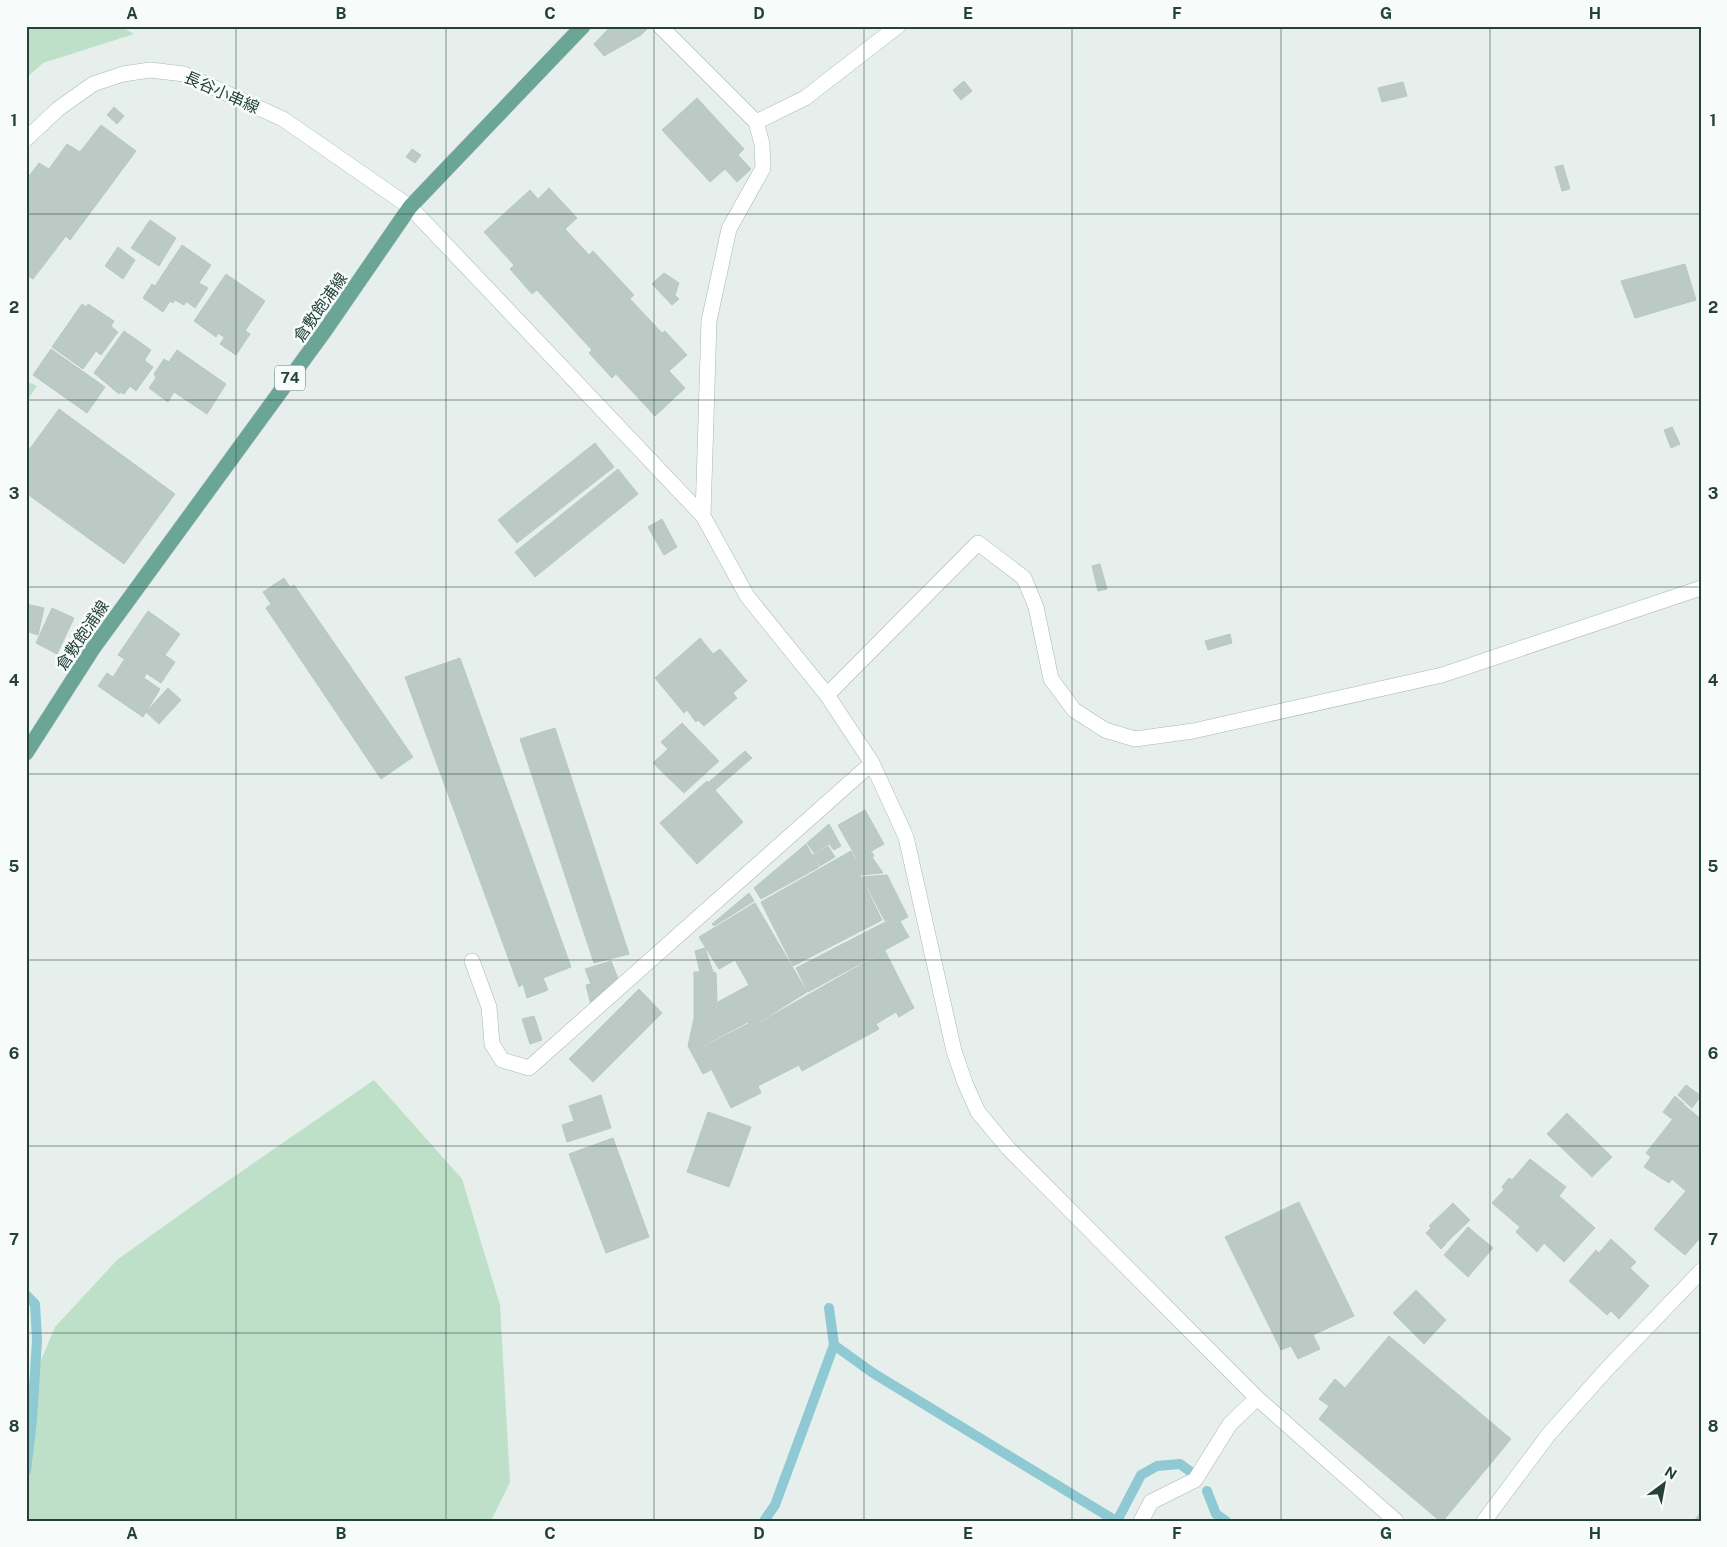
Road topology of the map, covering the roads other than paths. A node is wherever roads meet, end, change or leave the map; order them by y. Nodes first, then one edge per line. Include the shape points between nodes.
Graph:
1 (583, 26) edge
2 (660, 26) edge
3 (898, 26) edge
4 (756, 122) junction
5 (26, 138) edge
6 (410, 207) junction
7 (703, 516) junction
8 (1701, 588) edge
9 (826, 696) junction
10 (26, 753) edge
11 (872, 763) junction
12 (472, 961) dead end
13 (1701, 1271) edge
14 (1257, 1398) junction
15 (1141, 1521) edge
16 (1396, 1521) edge
17 (1484, 1521) edge

1 - 6 main road, 倉敷飽浦線 / 74
2 - 4 street
3 - 4 street via 805,98
4 - 7 street via 762,144 762,168 729,229 709,321
5 - 6 street, 長谷小串線 via 93,84 123,74 150,70 184,74 283,119
6 - 7 street, 長谷小串線
6 - 10 main road, 倉敷飽浦線 / 74 via 326,329 94,646
7 - 9 street, 長谷小串線 via 747,596
8 - 9 street via 1442,675 1193,730 1135,739 1105,730 1074,710 1052,679 1036,607 1024,578 978,543
9 - 11 street, 長谷小串線
11 - 12 street via 529,1068 502,1060 492,1044 489,1007
11 - 14 street, 長谷小串線 via 906,837 954,1051 978,1112 1008,1148
13 - 17 street via 1549,1434
14 - 15 street via 1230,1424 1195,1480 1151,1502
14 - 16 street, 長谷小串線

